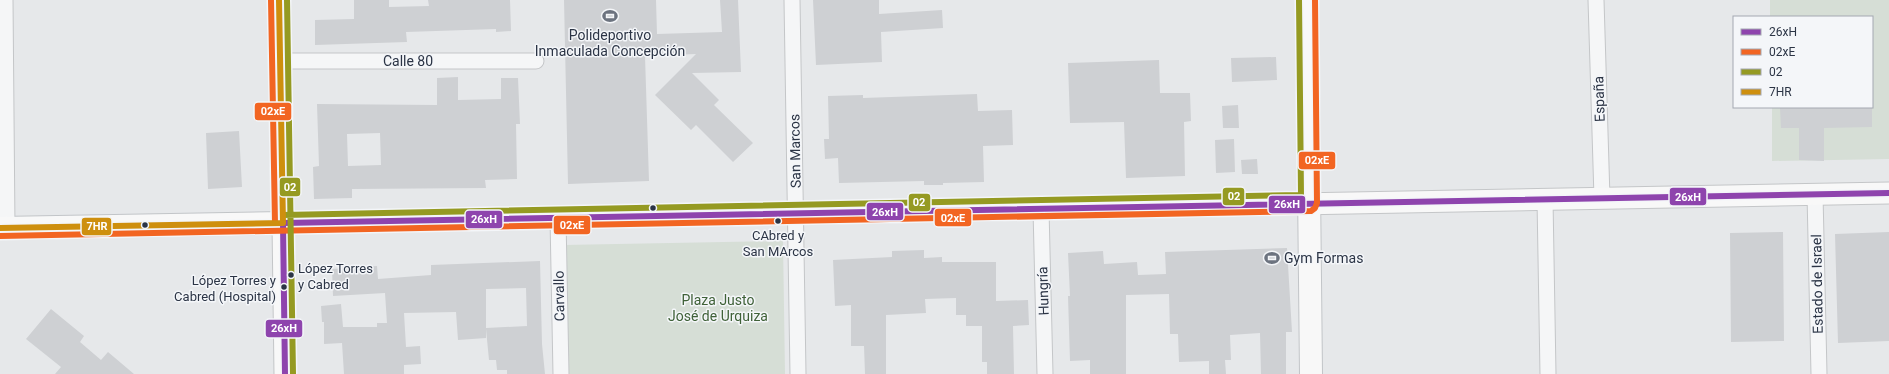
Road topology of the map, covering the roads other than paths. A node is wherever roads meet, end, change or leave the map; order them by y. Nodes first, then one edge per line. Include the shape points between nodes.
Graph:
1 (5, 0) edge
2 (279, 0) edge
3 (792, 0) edge
4 (1307, 0) edge
5 (1596, 0) edge
6 (280, 61) junction
7 (536, 61) dead end
8 (1889, 193) edge
9 (1816, 194) junction
10 (1602, 198) junction
11 (1545, 199) junction
12 (1309, 203) junction
13 (1041, 209) junction
14 (796, 213) junction
15 (558, 218) junction
16 (283, 223) junction
17 (4, 227) edge
18 (285, 374) edge
19 (561, 374) edge
20 (798, 374) edge
21 (1045, 374) edge
22 (1311, 374) edge
23 (1548, 374) edge
24 (1819, 374) edge

1 - 17 street
2 - 6 main road
3 - 14 street, San Marcos
4 - 12 main road
5 - 10 street, España
6 - 7 street, Calle 80
6 - 16 main road
8 - 9 main road
9 - 10 main road
9 - 24 street, Estado de Israel
10 - 11 main road
11 - 12 main road
11 - 23 street
12 - 13 main road
12 - 22 main road
13 - 14 main road
13 - 21 street, Hungría
14 - 15 main road
14 - 20 street, San Marcos
15 - 16 main road
15 - 19 street, Carvallo
16 - 17 main road
16 - 18 main road

